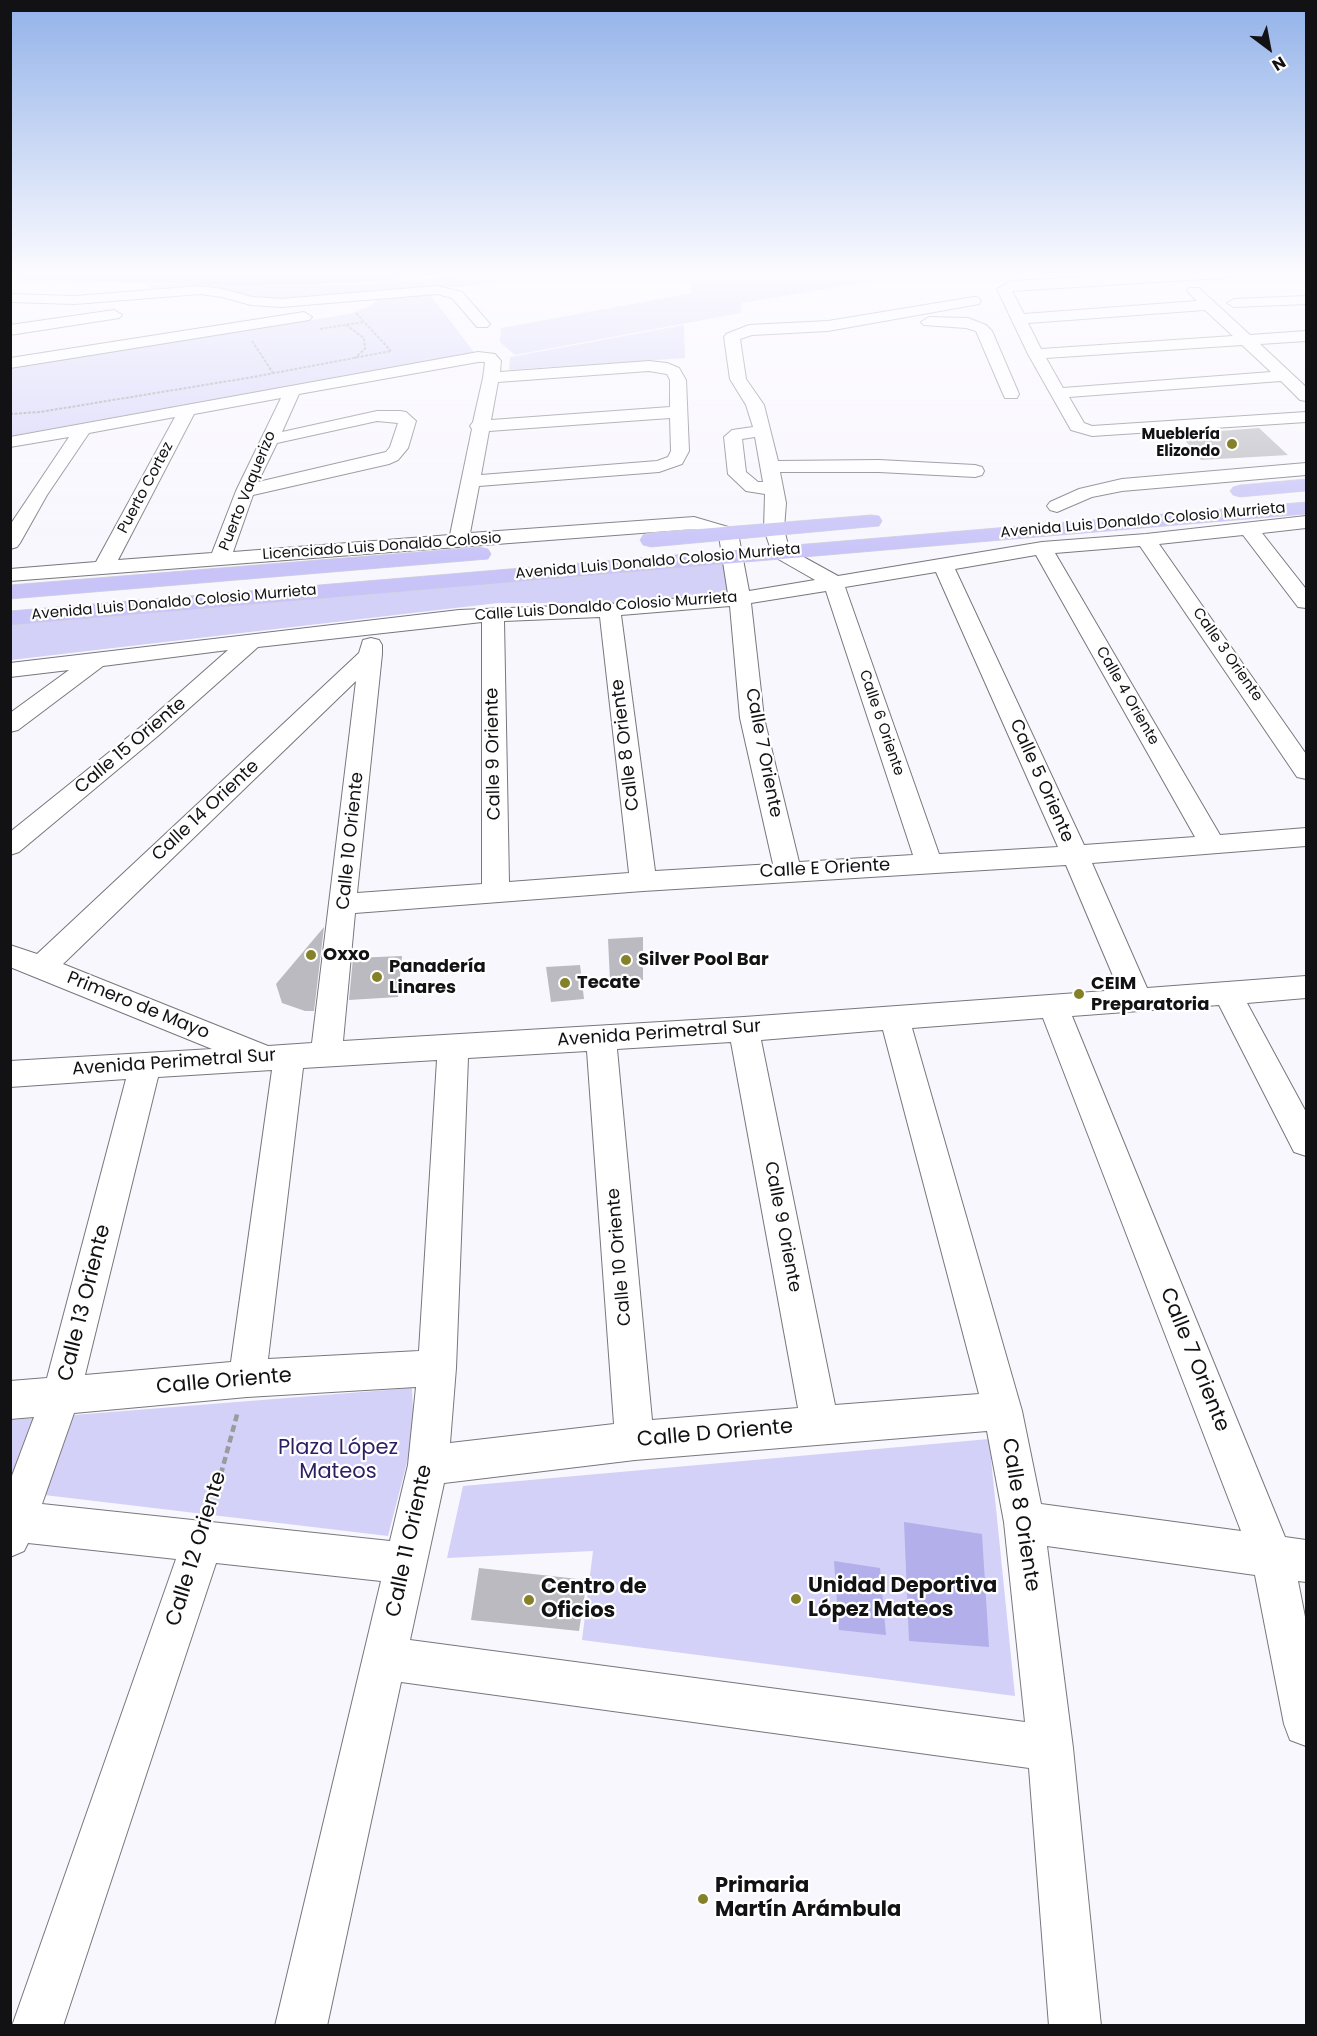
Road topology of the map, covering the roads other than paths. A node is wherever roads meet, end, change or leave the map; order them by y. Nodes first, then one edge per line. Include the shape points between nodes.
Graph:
1 (414, 368) edge
2 (492, 368) edge
3 (622, 368) edge
4 (667, 368) edge
5 (736, 368) edge
6 (1000, 368) edge
7 (1044, 368) edge
8 (1276, 368) edge
9 (1284, 376) junction
10 (491, 378) junction
11 (293, 390) junction
12 (1059, 393) junction
13 (1011, 394) dead end
14 (1306, 396) edge
15 (188, 410) junction
16 (678, 412) junction
17 (1306, 417) edge
18 (479, 426) junction
19 (84, 429) junction
20 (763, 431) junction
21 (268, 440) junction
22 (10, 442) edge
23 (770, 467) junction
24 (1306, 469) edge
25 (975, 471) dead end
26 (470, 481) junction
27 (1306, 485) edge
28 (774, 489) junction
29 (245, 491) junction
30 (1047, 507) joint
31 (1306, 508) edge
32 (890, 520) dead end
33 (1306, 522) edge
34 (1248, 528) junction
35 (774, 529) junction
36 (728, 533) junction
37 (1146, 540) junction
38 (458, 542) junction
39 (10, 543) edge
40 (1042, 548) junction
41 (780, 552) junction
42 (732, 557) junction
43 (220, 559) junction
44 (943, 565) junction
45 (10, 575) edge
46 (96, 576) junction
47 (833, 582) junction
48 (10, 592) edge
49 (740, 598) junction
50 (10, 600) edge
51 (1306, 602) edge
52 (610, 610) junction
53 (67, 613) junction
54 (493, 616) junction
55 (10, 618) edge
56 (372, 627) junction
57 (250, 643) junction
58 (371, 654) junction
59 (96, 660) junction
60 (10, 670) edge
61 (10, 725) edge
62 (1306, 771) edge
63 (1306, 837) edge
64 (1212, 843) junction
65 (10, 846) edge
66 (1075, 855) junction
67 (928, 863) junction
68 (788, 872) junction
69 (643, 881) junction
70 (496, 891) junction
71 (344, 904) junction
72 (10, 955) edge
73 (42, 967) junction
74 (1306, 987) edge
75 (1227, 992) junction
76 (1137, 998) junction
77 (1053, 1006) junction
78 (894, 1017) junction
79 (744, 1029) junction
80 (602, 1037) junction
81 (453, 1047) junction
82 (326, 1054) junction
83 (277, 1057) junction
84 (146, 1066) junction
85 (10, 1074) edge
86 (1306, 1142) edge
87 (437, 1368) junction
88 (247, 1379) junction
89 (62, 1396) junction
90 (10, 1400) edge
91 (1003, 1411) junction
92 (820, 1425) junction
93 (635, 1441) junction
94 (428, 1465) junction
95 (1024, 1522) junction
96 (13, 1526) edge
97 (203, 1542) junction
98 (1289, 1559) edge
99 (406, 1563) junction
100 (385, 1658) junction
101 (1306, 1724) edge
102 (1050, 1748) junction
103 (37, 2025) edge
104 (301, 2025) edge
105 (1074, 2025) edge

1 - 11 street
2 - 10 street
3 - 10 street
4 - 16 street via 677,375
5 - 20 street
6 - 13 street
7 - 12 street
8 - 9 street
9 - 12 street
9 - 14 street
10 - 18 street
11 - 15 street
11 - 21 street, Puerto Vaquerizo
12 - 17 street via 1077,426 1092,431
15 - 19 street
15 - 46 street, Puerto Cortez
16 - 18 street
16 - 26 street via 680,451 676,460 659,466
18 - 26 street
19 - 22 street
19 - 39 street
20 - 23 street
20 - 28 street via 733,437 737,474 753,487
21 - 29 street, Puerto Vaquerizo
21 - 29 street via 377,416 400,416 407,421 399,448 383,460
23 - 25 street via 879,466
23 - 28 street
24 - 30 street via 1122,485
26 - 38 street
27 - 30 main road, Avenida Luis Donaldo Colosio Murrieta
28 - 35 street
29 - 43 street, Puerto Vaquerizo
31 - 41 main road, Avenida Luis Donaldo Colosio Murrieta
32 - 35 main road, Avenida Luis Donaldo Colosio Murrieta
33 - 34 street, Calle Luis Donaldo Colosio Murrieta
34 - 37 street, Calle Luis Donaldo Colosio Murrieta
34 - 51 street
35 - 36 main road, Avenida Luis Donaldo Colosio Murrieta
35 - 41 street
36 - 38 street, Licenciado Luis Donaldo Colosio via 708,525 677,523
36 - 42 street
36 - 46 main road, Avenida Luis Donaldo Colosio Murrieta
37 - 40 street, Calle Luis Donaldo Colosio Murrieta
37 - 62 street, Calle 3 Oriente
38 - 43 street, Licenciado Luis Donaldo Colosio
40 - 44 street, Calle Luis Donaldo Colosio Murrieta
40 - 64 street, Calle 4 Oriente
41 - 42 main road, Avenida Luis Donaldo Colosio Murrieta
41 - 47 street
42 - 49 street, Calle 7 Oriente
42 - 53 main road, Avenida Luis Donaldo Colosio Murrieta
43 - 46 street, Licenciado Luis Donaldo Colosio
44 - 47 street, Calle Luis Donaldo Colosio Murrieta
44 - 66 street, Calle 5 Oriente
45 - 46 street, Licenciado Luis Donaldo Colosio
46 - 48 main road, Avenida Luis Donaldo Colosio Murrieta
46 - 53 main road via 55,601 55,606
47 - 49 street, Calle Luis Donaldo Colosio Murrieta
47 - 67 street, Calle 6 Oriente
49 - 52 street, Calle Luis Donaldo Colosio Murrieta
49 - 68 street, Calle 7 Oriente via 752,718
50 - 53 main road
52 - 54 street, Calle Luis Donaldo Colosio Murrieta
52 - 69 street, Calle 8 Oriente
53 - 55 main road, Avenida Luis Donaldo Colosio Murrieta
54 - 56 street, Calle Luis Donaldo Colosio Murrieta via 459,616
54 - 70 street, Calle 9 Oriente
56 - 57 street, Calle Luis Donaldo Colosio Murrieta
56 - 58 street, Calle 10 Oriente
57 - 59 street, Calle Luis Donaldo Colosio Murrieta
57 - 65 street, Calle 15 Oriente
58 - 71 street, Calle 10 Oriente
58 - 73 street, Calle 14 Oriente
59 - 60 street, Calle Luis Donaldo Colosio Murrieta
59 - 61 street
63 - 64 street, Calle E Oriente
64 - 66 street, Calle E Oriente
66 - 67 street, Calle E Oriente
66 - 76 street, Calle 5 Oriente
67 - 68 street, Calle E Oriente
68 - 69 street, Calle E Oriente
69 - 70 street, Calle E Oriente
70 - 71 street, Calle E Oriente
71 - 82 street, Calle 10 Oriente
72 - 73 street, Primero de Mayo
73 - 83 street, Primero de Mayo
74 - 75 street, Avenida Perimetral Sur
75 - 76 street, Avenida Perimetral Sur
75 - 86 street
76 - 77 street, Avenida Perimetral Sur
77 - 78 street, Avenida Perimetral Sur
77 - 98 street, Calle 7 Oriente
78 - 79 street, Avenida Perimetral Sur
78 - 91 street, Calle 8 Oriente
79 - 80 street, Avenida Perimetral Sur
79 - 92 street, Calle 9 Oriente
80 - 81 street, Avenida Perimetral Sur
80 - 93 street, Calle 10 Oriente
81 - 82 street, Avenida Perimetral Sur
81 - 87 street, Calle 11 Oriente
82 - 83 street, Avenida Perimetral Sur
83 - 84 street, Avenida Perimetral Sur
83 - 88 street
84 - 85 street, Avenida Perimetral Sur
84 - 89 street, Calle 13 Oriente
87 - 88 street, Calle Oriente
87 - 94 street, Calle 11 Oriente
88 - 89 street, Calle Oriente
89 - 90 street, Calle Oriente
89 - 96 street, Calle 13 Oriente
91 - 92 street, Calle D Oriente
91 - 95 street, Calle 8 Oriente
92 - 93 street, Calle D Oriente
93 - 94 street, Calle D Oriente
94 - 99 street, Calle 11 Oriente
95 - 98 street
95 - 102 street, Calle 8 Oriente
96 - 97 street
97 - 99 street
97 - 103 street, Calle 12 Oriente
98 - 101 street, Calle 7 Oriente
99 - 100 street, Calle 11 Oriente
100 - 102 street
100 - 104 street, Calle 11 Oriente
102 - 105 street, Calle 8 Oriente

